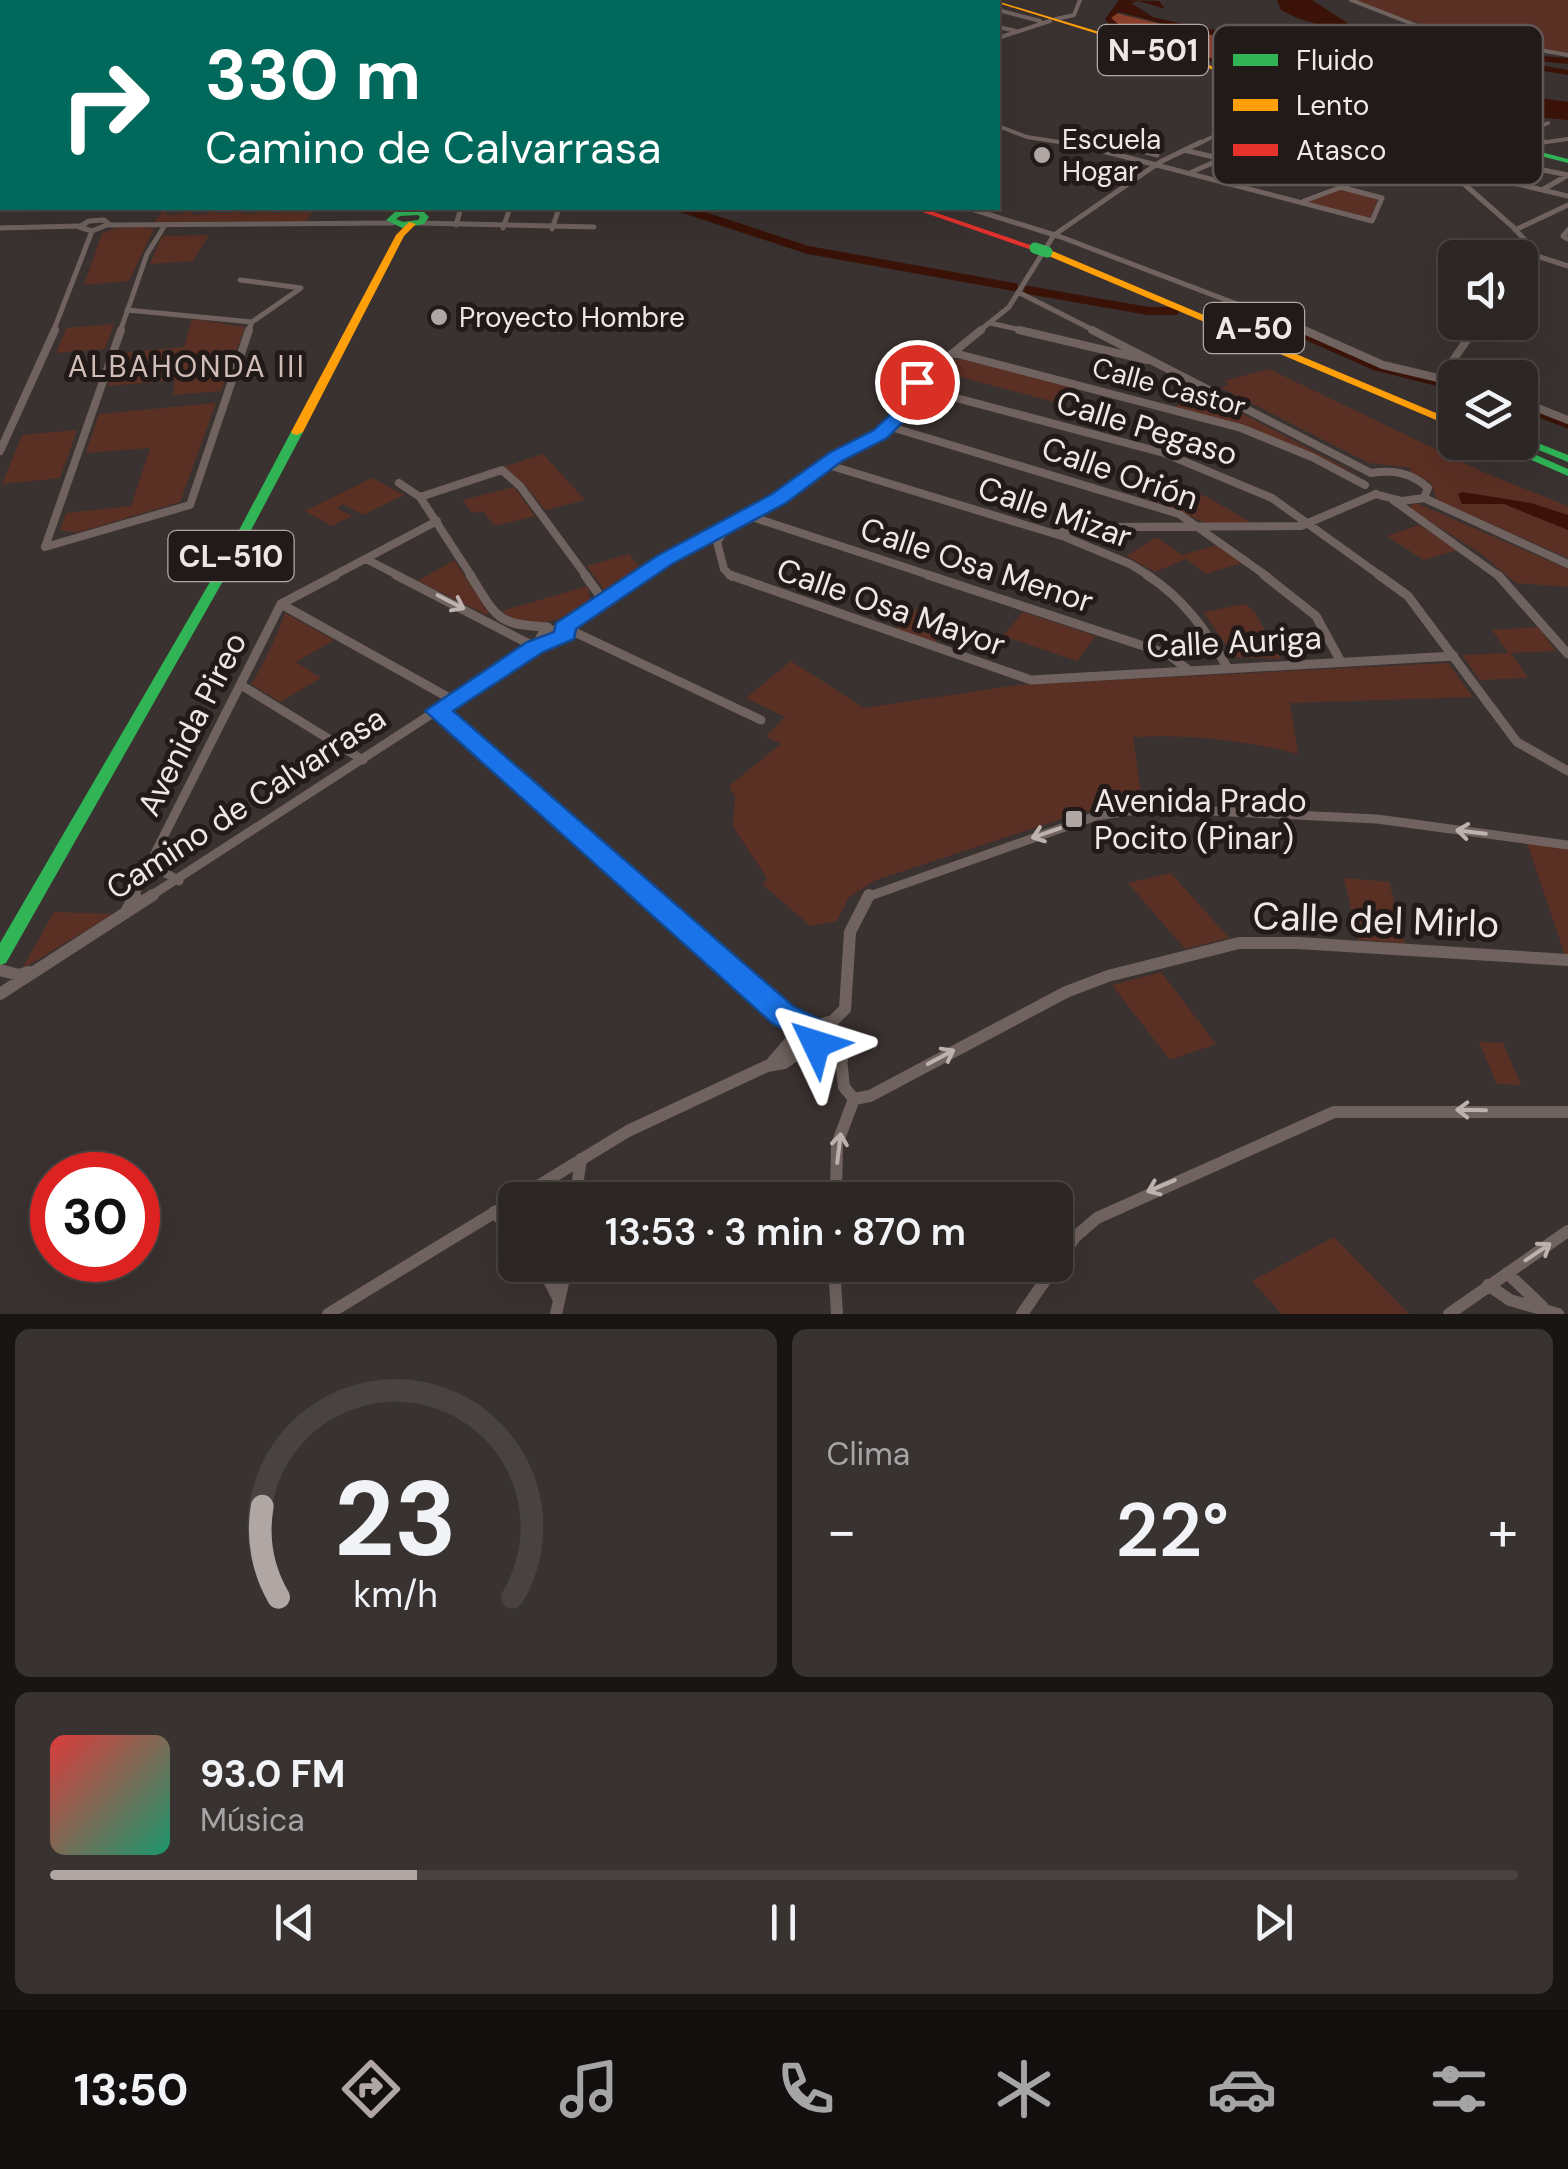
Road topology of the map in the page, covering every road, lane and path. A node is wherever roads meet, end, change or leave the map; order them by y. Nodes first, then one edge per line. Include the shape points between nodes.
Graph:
1 (1080, 0) edge
2 (1351, 0) edge
3 (1000, 6) edge
4 (1052, 20) junction
5 (1000, 24) edge
6 (1415, 25) edge
7 (1016, 31) junction
8 (1000, 35) edge
9 (1543, 51) edge
10 (1568, 55) edge
11 (1213, 72) edge
12 (1548, 123) dead end
13 (1000, 127) edge
14 (1543, 128) edge
15 (1213, 136) edge
16 (1568, 139) edge
17 (1543, 144) edge
18 (1184, 150) junction
19 (1109, 153) junction
20 (1543, 155) edge
21 (1213, 158) edge
22 (1157, 160) junction
23 (1543, 161) edge
24 (1213, 162) edge
25 (1568, 162) edge
26 (1190, 173) junction
27 (1568, 175) edge
28 (1213, 178) edge
29 (1241, 185) edge
30 (1345, 185) edge
31 (1467, 185) edge
32 (1522, 185) edge
33 (1340, 187) junction
34 (1542, 190) junction
35 (1568, 196) edge
36 (1302, 202) junction
37 (1568, 205) edge
38 (460, 210) edge
39 (509, 210) edge
40 (558, 210) edge
41 (922, 210) edge
42 (938, 210) edge
43 (972, 210) edge
44 (96, 216) joint
45 (412, 219) edge
46 (455, 223) junction
47 (109, 225) junction
48 (165, 225) junction
49 (80, 226) junction
50 (594, 227) dead end
51 (0, 228) edge
52 (502, 228) junction
53 (1515, 228) junction
54 (92, 230) junction
55 (552, 230) junction
56 (1525, 240) edge
57 (1045, 245) junction
58 (1538, 256) edge
59 (1568, 266) edge
60 (240, 280) dead end
61 (1018, 292) junction
62 (127, 310) junction
63 (252, 322) junction
64 (990, 324) junction
65 (954, 353) junction
66 (1151, 359) junction
67 (936, 367) junction
68 (918, 369) dead end
69 (1438, 378) edge
70 (900, 383) dead end
71 (913, 387) junction
72 (1438, 406) edge
73 (1538, 409) edge
74 (1438, 418) edge
75 (1568, 420) edge
76 (891, 426) junction
77 (1538, 447) edge
78 (0, 451) edge
79 (1568, 459) edge
80 (1538, 460) edge
81 (825, 464) junction
82 (1371, 473) junction
83 (1568, 473) edge
84 (398, 483) dead end
85 (1366, 485) junction
86 (1376, 494) junction
87 (420, 497) junction
88 (1424, 498) junction
89 (1393, 500) junction
90 (436, 522) junction
91 (1310, 523) junction
92 (736, 524) junction
93 (1202, 527) junction
94 (1056, 534) junction
95 (366, 559) junction
96 (1568, 564) edge
97 (603, 600) junction
98 (281, 604) junction
99 (501, 625) junction
100 (563, 628) junction
101 (540, 644) junction
102 (1568, 654) edge
103 (1454, 656) junction
104 (1341, 662) junction
105 (1227, 667) junction
106 (1187, 669) junction
107 (1016, 678) joint
108 (241, 685) junction
109 (454, 700) junction
110 (437, 711) junction
111 (760, 720) dead end
112 (363, 760) junction
113 (1568, 771) edge
114 (1568, 844) edge
115 (150, 863) junction
116 (178, 881) junction
117 (125, 914) junction
118 (0, 958) edge
119 (1568, 960) edge
120 (0, 970) edge
121 (36, 970) junction
122 (0, 994) edge
123 (802, 1033) junction
124 (805, 1050) junction
125 (842, 1060) junction
126 (768, 1066) junction
127 (854, 1099) junction
128 (1568, 1112) edge
129 (581, 1159) junction
130 (578, 1182) edge
131 (836, 1182) edge
132 (494, 1212) junction
133 (498, 1216) edge
134 (1568, 1232) edge
135 (1508, 1273) junction
136 (550, 1282) edge
137 (562, 1282) edge
138 (835, 1282) edge
139 (1488, 1285) junction
140 (558, 1298) junction
141 (1553, 1312) edge
142 (328, 1314) edge
143 (556, 1314) edge
144 (837, 1314) edge
145 (1022, 1314) edge
146 (1449, 1314) edge

1 - 4 street via 1074,15
2 - 6 street
3 - 4 main road, N-501
4 - 7 street
4 - 7 street
4 - 11 main road, N-501
5 - 7 street
7 - 8 street
9 - 10 street
12 - 14 street
13 - 19 street
15 - 18 street
16 - 17 street
18 - 21 street
18 - 22 street
19 - 22 street
19 - 22 street via 1122,146
20 - 25 main road, N-501
22 - 26 street
22 - 57 street
23 - 27 street
24 - 26 street
26 - 28 street
27 - 34 street
29 - 36 street
30 - 33 street
31 - 53 street
32 - 34 street
33 - 36 street
33 - 36 street via 1382,198 1372,220
34 - 35 street
37 - 53 street
38 - 46 street
39 - 52 street
40 - 55 street
41 - 57 main road, A-50
42 - 57 main road, A-50
43 - 57 street
44 - 47 street
44 - 49 street
45 - 46 street
45 - 48 street
45 - 118 main road, CL-510 via 234,551
46 - 52 street
47 - 48 street
47 - 54 street
48 - 62 street via 146,254
49 - 51 street
49 - 54 street
50 - 55 street
52 - 55 street
53 - 56 street
54 - 78 street
57 - 61 street
57 - 69 street via 1271,316 1383,364
57 - 72 main road, A-50
57 - 74 main road, A-50
58 - 59 street
60 - 63 street via 301,288
61 - 64 street
61 - 66 street
62 - 63 street
62 - 63 street via 45,547 190,504
64 - 65 street
64 - 66 street
65 - 67 street
65 - 85 street, Calle Castor via 1241,428
66 - 82 street
67 - 68 street
67 - 71 street
70 - 71 street, Calle Pegaso
71 - 76 street
71 - 91 street, Calle Pegaso via 1188,461 1272,498
73 - 75 street
76 - 81 street
76 - 93 street, Calle Orión via 1129,496
77 - 79 main road
80 - 83 main road
81 - 92 street
81 - 94 street, Calle Mizar
82 - 85 street
82 - 88 street via 1416,477 1428,488
84 - 87 street
85 - 86 street, Calle Castor
86 - 89 street
86 - 91 street
87 - 90 street
87 - 97 street via 502,470
88 - 89 street
88 - 96 street
89 - 102 street via 1495,572
90 - 95 street, Avenida Pireo
90 - 99 street
91 - 93 street
91 - 103 street, Calle Pegaso via 1408,596
92 - 97 street
92 - 106 street, Calle Osa Menor via 761,520 1168,654
92 - 107 street, Calle Osa Mayor via 718,539 724,569 733,578
93 - 94 street
93 - 104 street, Calle Orión via 1316,616
94 - 105 street, Calle Mizar via 1154,577 1200,617
95 - 98 street, Avenida Pireo
95 -> 99 street
97 - 100 street
98 - 108 street, Avenida Pireo
98 - 109 street
99 - 100 street
99 - 101 street
100 - 101 street, Camino de Calvarrasa via 566,634
100 - 111 street
101 - 109 street, Camino de Calvarrasa
103 - 104 street, Calle Auriga
103 - 113 street, Calle Pegaso via 1518,742
104 - 105 street, Calle Auriga
105 - 106 street, Calle Auriga
106 - 107 street, Calle Auriga
108 - 112 street
108 - 115 street, Avenida Pireo
109 - 110 street, Camino de Calvarrasa
110 - 112 street, Camino de Calvarrasa
110 - 123 street
112 - 116 street, Camino de Calvarrasa
114 -> 123 street via 1324,815 1186,807 1096,816 871,893 849,928 845,1010 831,1024
115 - 116 street, Avenida Pireo
115 - 117 street, Avenida Pireo
116 - 117 street, Camino de Calvarrasa
117 - 121 street, Camino de Calvarrasa
127 -> 119 street, Calle del Mirlo via 1066,992 1238,943
120 - 121 street
121 - 122 street, Camino de Calvarrasa
123 - 124 street
123 - 124 street via 816,1044
123 - 125 street via 840,1049
123 - 126 street
124 - 125 street
124 - 126 street
125 - 127 street via 844,1087
126 - 129 street
131 -> 127 street via 837,1144
128 -> 145 street via 1334,1112 1098,1218 1075,1237
129 - 130 street
129 - 132 street
132 - 133 street
132 - 142 street
135 -> 134 street
135 - 139 street
135 - 141 street
136 - 140 street
137 - 140 street
138 - 144 street
139 - 141 street via 1510,1300
139 - 146 street
140 - 143 street

